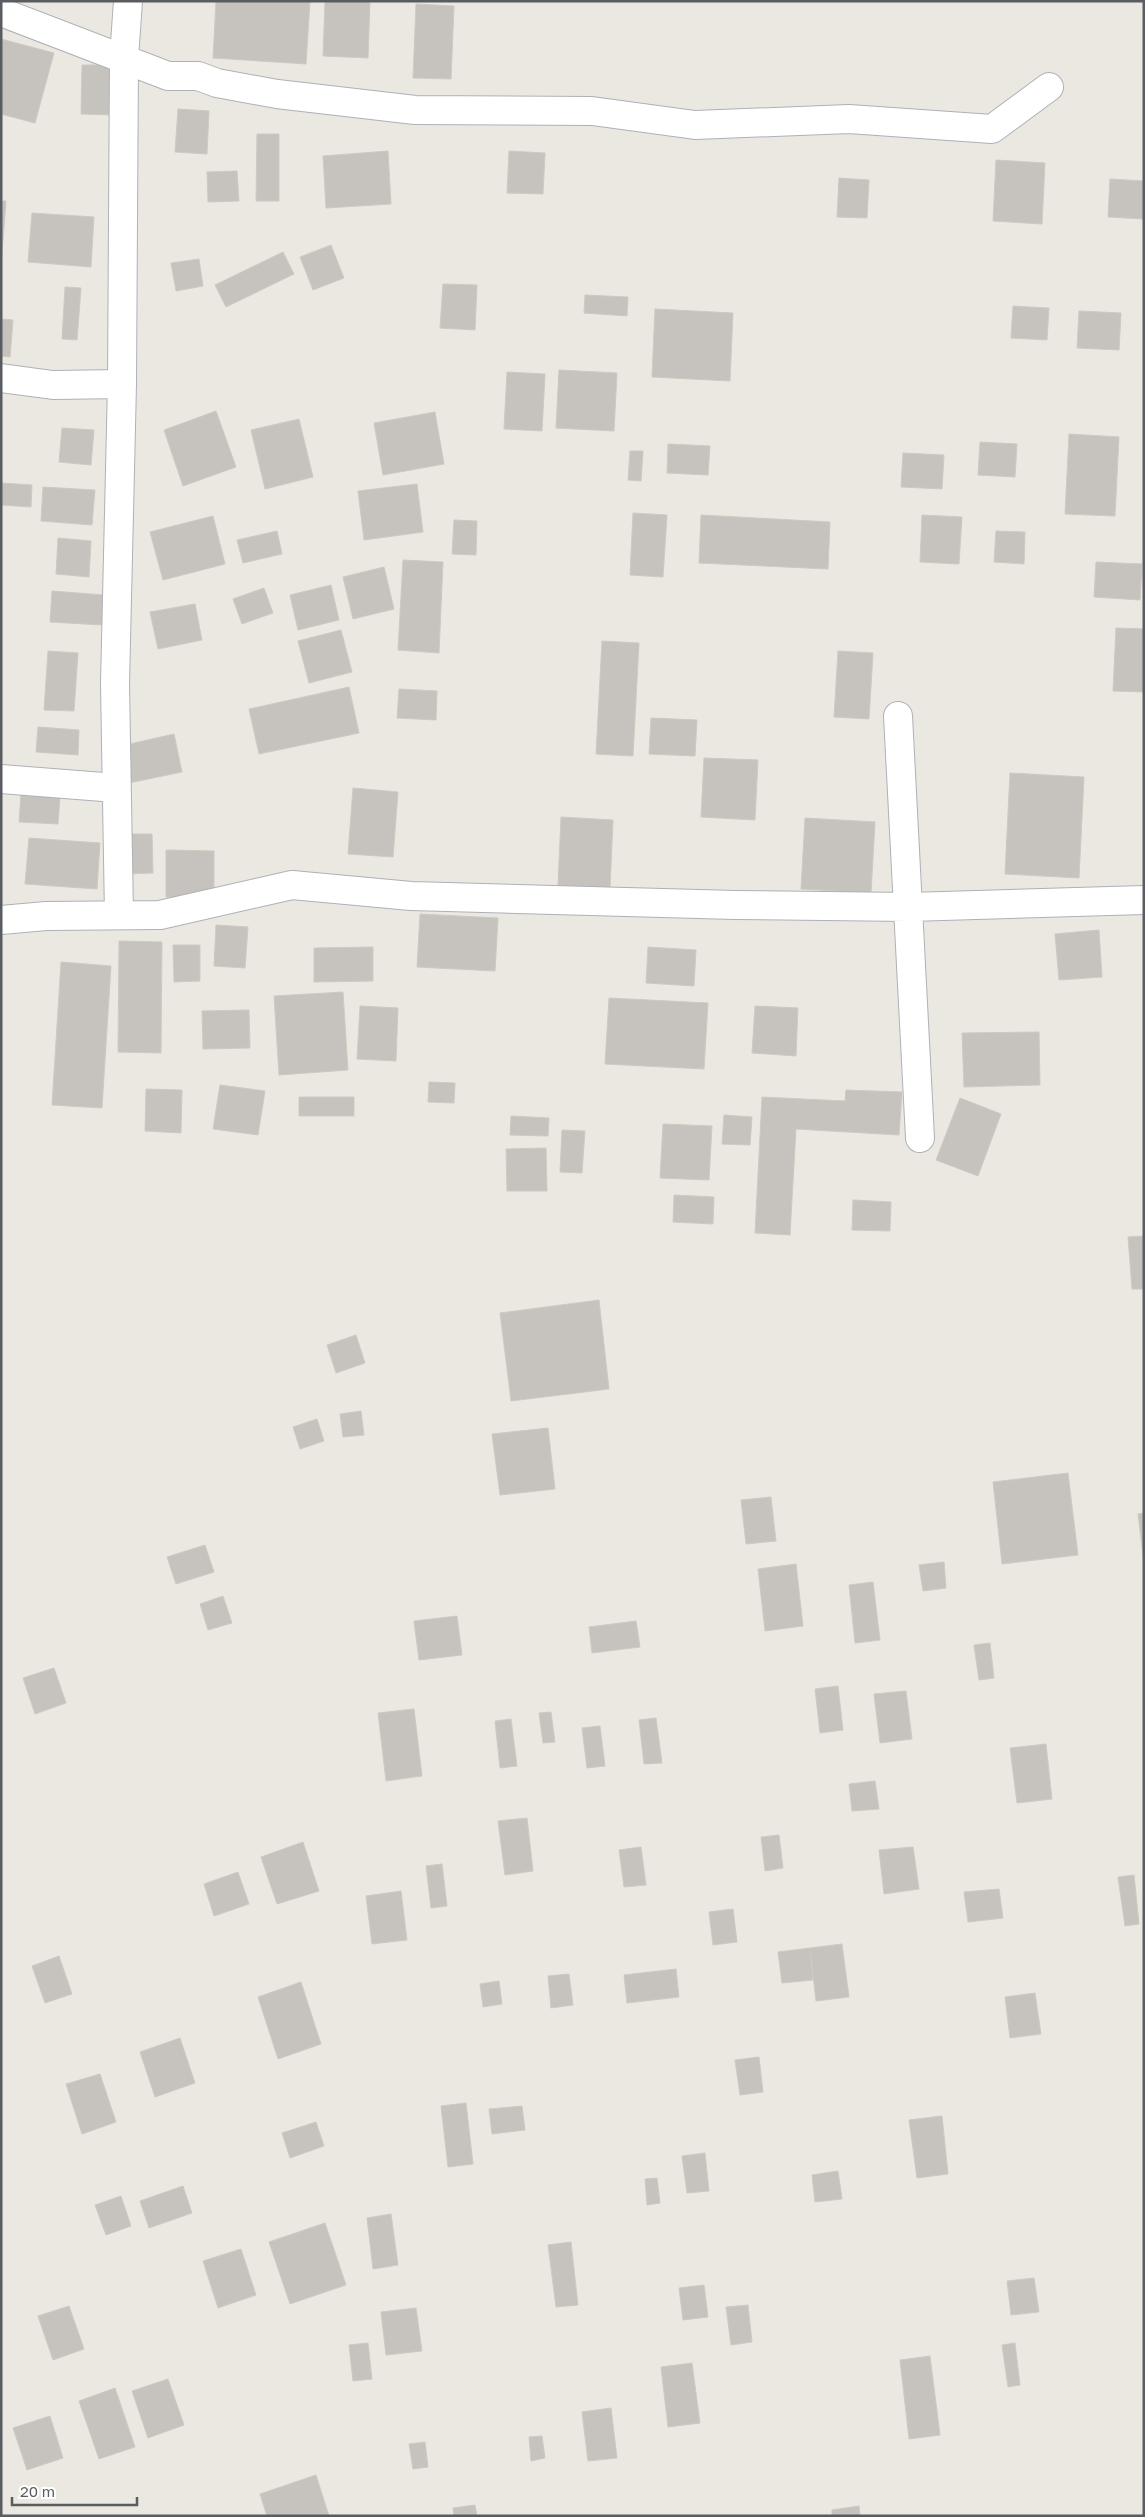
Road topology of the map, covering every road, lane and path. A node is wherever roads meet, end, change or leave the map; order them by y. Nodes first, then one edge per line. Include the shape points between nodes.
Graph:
1 (128, 1) edge
2 (1, 12) edge
3 (124, 58) junction
4 (1049, 87) dead end
5 (1, 378) edge
6 (122, 384) junction
7 (898, 716) dead end
8 (1, 778) edge
9 (116, 788) junction
10 (1144, 900) edge
11 (909, 907) junction
12 (119, 915) junction
13 (1, 920) edge
14 (920, 1138) dead end

1 - 3 street
2 - 3 street
3 - 4 street via 168,76 198,76 217,83 277,94 415,110 592,112 696,124 850,119 992,129
3 - 6 street
5 - 6 street via 53,385
6 - 9 street via 115,684
7 - 11 street
8 - 9 street
9 - 12 street
10 - 11 street
11 - 12 street via 411,896 292,885 160,915
11 - 14 street
12 - 13 street

